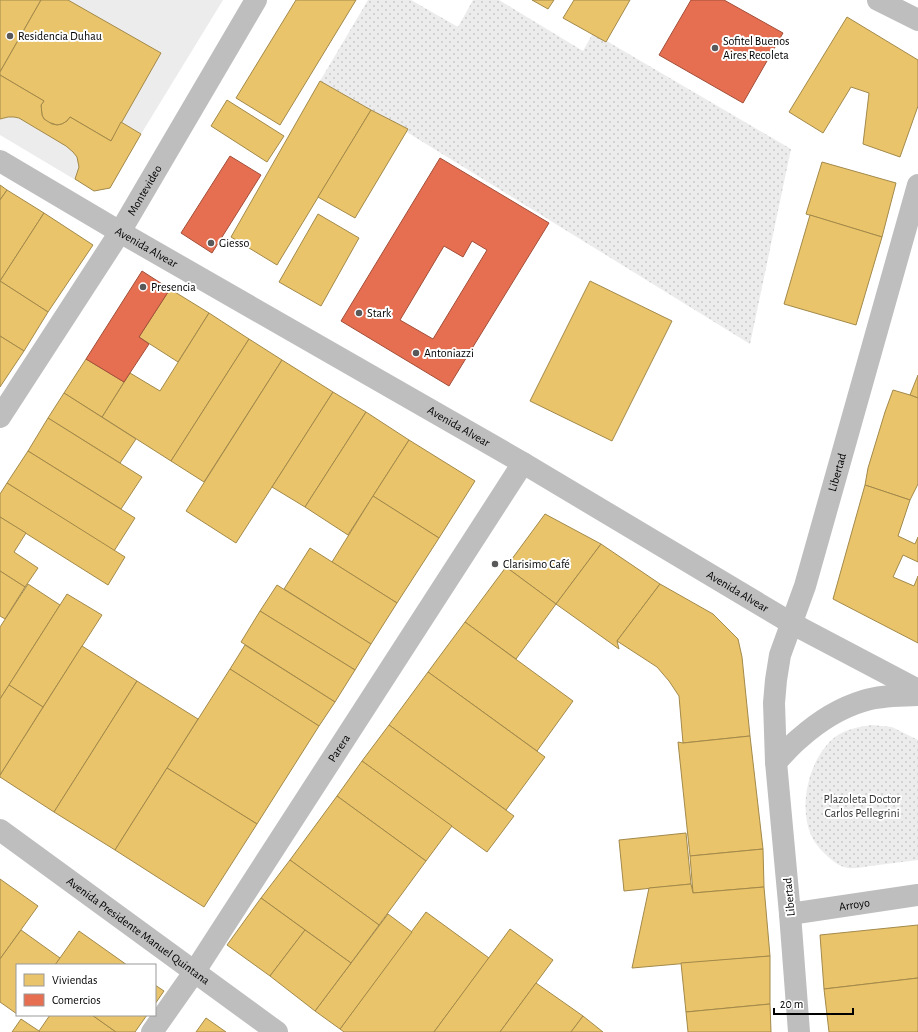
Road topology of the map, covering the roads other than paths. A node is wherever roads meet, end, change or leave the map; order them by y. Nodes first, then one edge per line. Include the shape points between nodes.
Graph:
1 (256, 0) edge
2 (878, 0) edge
3 (918, 20) edge
4 (0, 161) edge
5 (918, 185) edge
6 (120, 232) junction
7 (0, 417) edge
8 (523, 463) junction
9 (791, 623) junction
10 (918, 690) edge
11 (918, 695) edge
12 (776, 762) junction
13 (0, 830) edge
14 (918, 895) edge
15 (790, 914) junction
16 (195, 972) junction
17 (152, 1032) edge
18 (277, 1032) edge
19 (799, 1032) edge

1 - 6 street, Montevideo
2 - 3 street
4 - 6 street, Avenida Alvear
5 - 9 street, Libertad via 805,586
6 - 7 street, Montevideo
6 - 8 street, Avenida Alvear
8 - 9 street, Avenida Alvear
8 - 16 street, Parera
9 - 10 street, Avenida Alvear
9 - 12 street, Libertad via 780,655 776,680
11 - 12 street via 864,700 840,710 800,738
12 - 15 street, Libertad
13 - 16 street, Avenida Presidente Manuel Quintana
14 - 15 street, Arroyo
15 - 19 street, Libertad
16 - 17 street, Parera
16 - 18 street, Avenida Presidente Manuel Quintana

